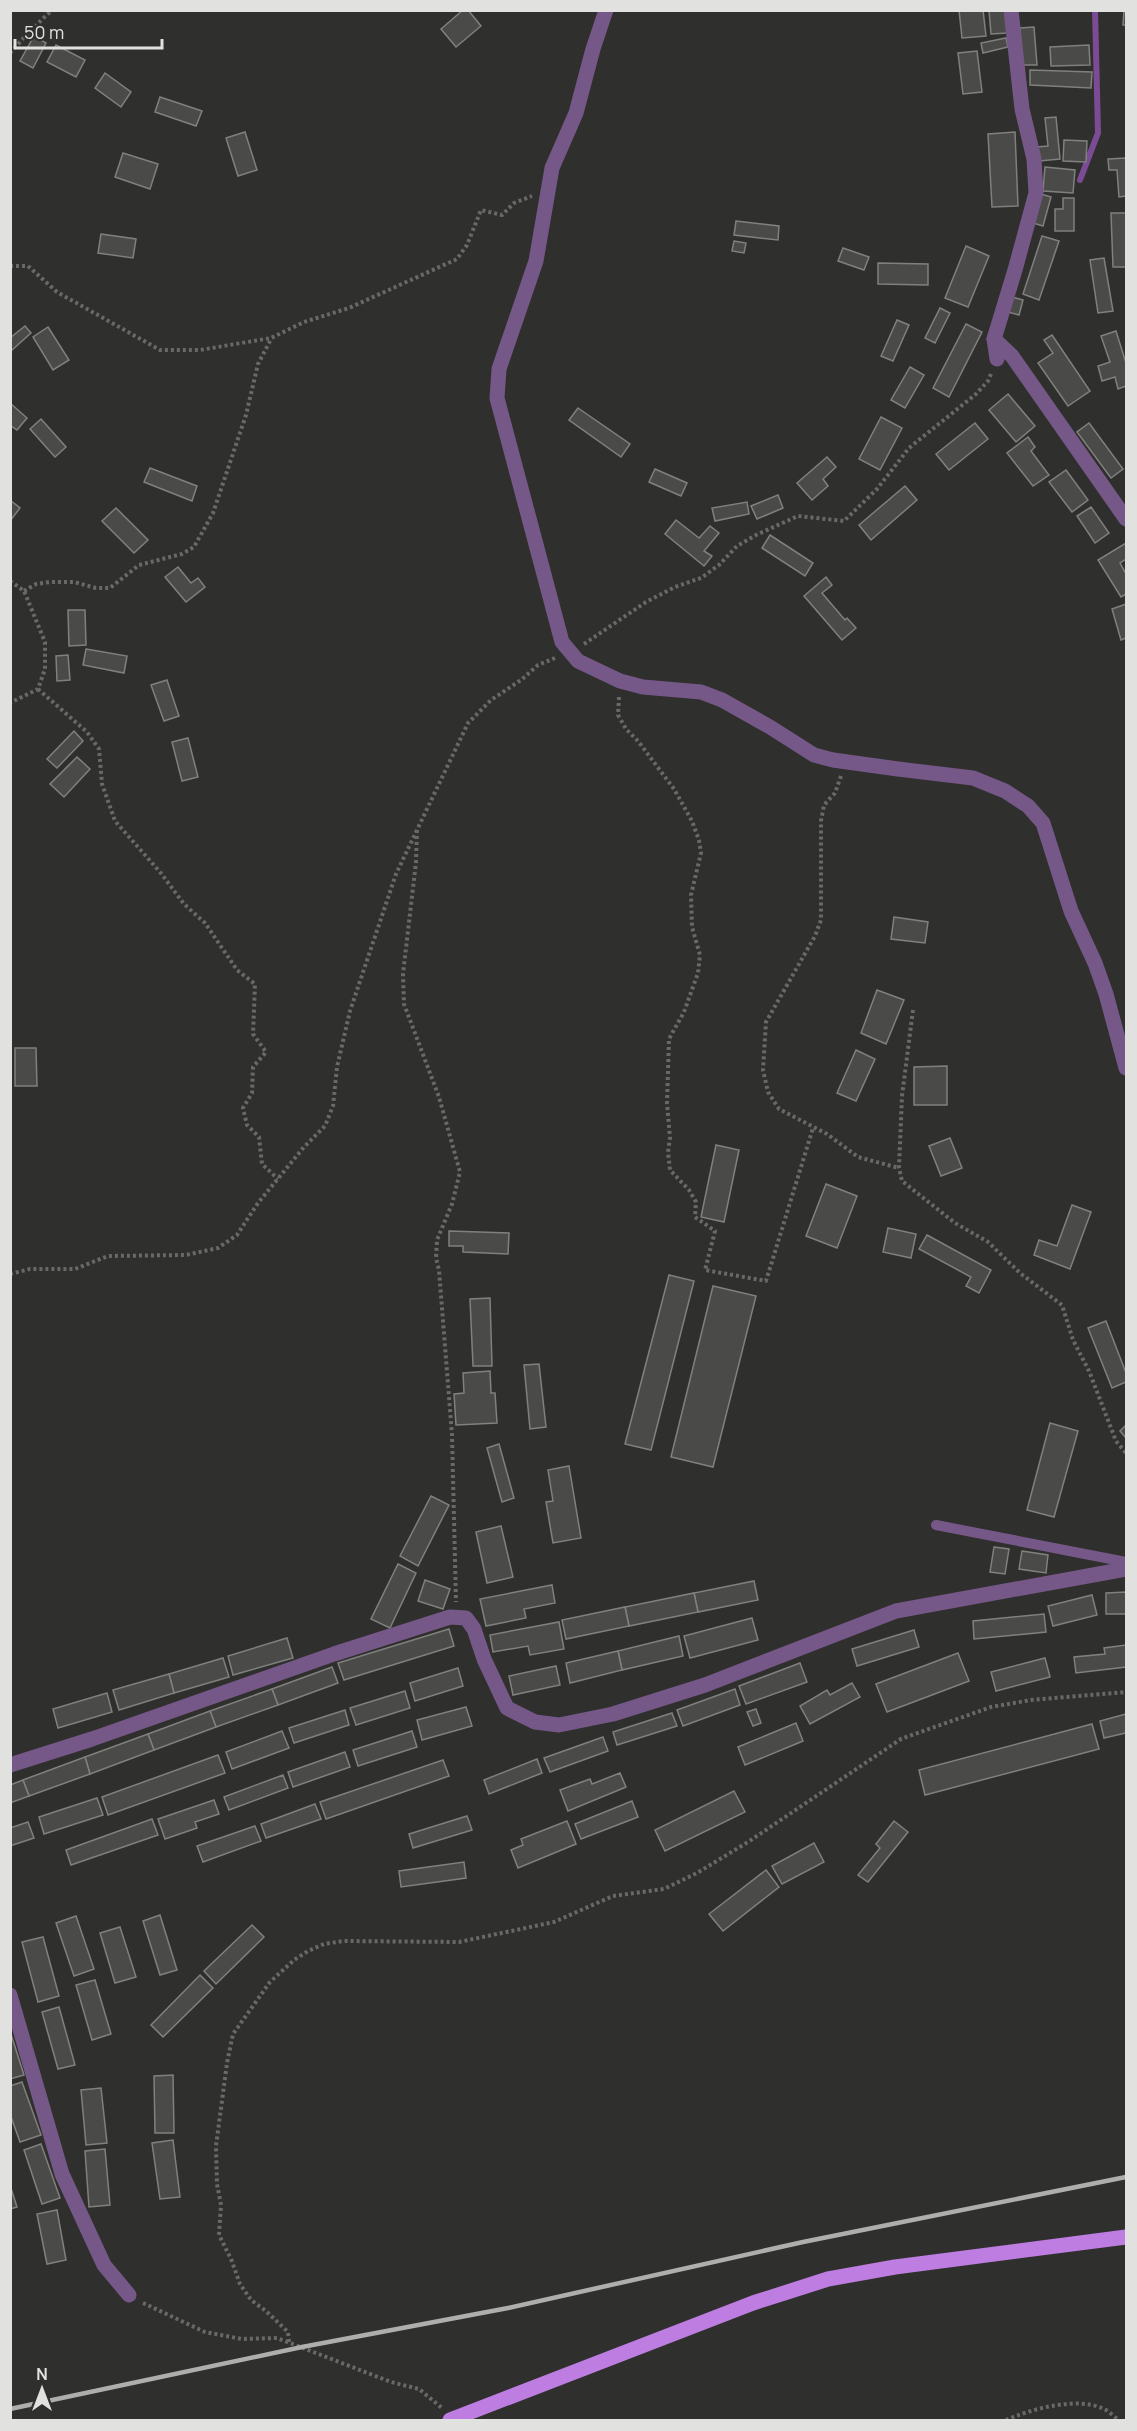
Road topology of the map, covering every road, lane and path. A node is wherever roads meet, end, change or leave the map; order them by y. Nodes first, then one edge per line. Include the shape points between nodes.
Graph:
1 (52, 10) edge
2 (606, 10) edge
3 (1011, 10) edge
4 (10, 53) edge
5 (546, 192) junction
6 (10, 266) edge
7 (271, 338) junction
8 (994, 339) junction
9 (997, 359) joint
10 (1126, 519) edge
11 (10, 581) edge
12 (24, 591) junction
13 (571, 652) junction
14 (620, 681) junction
15 (38, 689) junction
16 (10, 703) edge
17 (843, 761) junction
18 (417, 829) junction
19 (913, 1010) dead end
20 (1126, 1068) edge
21 (813, 1128) junction
22 (899, 1168) junction
23 (278, 1179) junction
24 (10, 1274) edge
25 (1126, 1453) edge
26 (936, 1525) dead end
27 (1126, 1562) edge
28 (1126, 1569) edge
29 (457, 1618) junction
30 (1126, 1692) edge
31 (10, 1765) edge
32 (10, 1995) edge
33 (1126, 2237) edge
34 (129, 2295) joint
35 (289, 2342) junction
36 (450, 2420) edge
37 (1006, 2421) edge
38 (1119, 2421) edge

1 - 4 path
2 - 5 street via 576,113
3 - 8 street via 1036,193
5 - 7 path via 514,203 502,215 482,210 457,259
5 - 13 street via 536,261 499,369 497,398 546,590 562,642
6 - 7 path via 28,266 57,292 160,350 200,350
7 - 12 path via 258,364 246,415 213,513 194,547 139,565 110,588 50,582
8 - 9 street
8 - 10 street via 1012,356
9 - 13 path via 988,381 976,394 909,448 877,489 844,521 798,516 756,535 737,546 701,578 646,602
11 - 12 path
12 - 15 path via 45,642 45,669
13 - 14 street via 578,661
13 - 18 path via 538,664 468,723
14 - 17 street via 701,692 722,700 814,755
14 - 21 path via 618,715 674,789 692,821 701,853 691,895 692,927 700,955 698,973 669,1039 667,1117 670,1170 696,1202 695,1217 715,1231 705,1270 766,1281
15 - 16 path
15 - 23 path via 87,732 99,749 102,784 115,821 184,904 205,923 237,970 255,984 254,1034 266,1052 253,1067 252,1093 243,1108 247,1125 259,1137 262,1164
17 - 20 street via 973,777 1005,791 1040,817 1071,910 1106,994
17 - 21 path via 835,793 824,805 821,821 821,920 766,1022 763,1055 768,1092 779,1109
18 - 23 path via 396,874 350,1011 333,1106 325,1126
18 - 29 path via 403,974 404,1004 440,1096 460,1172 437,1240 436,1258 452,1435
19 - 22 path via 902,1096
21 - 22 path via 858,1158
22 - 25 path via 902,1181 928,1204 988,1242 1020,1274 1062,1305 1116,1442
23 - 24 path via 237,1235 218,1248 186,1256 108,1256 75,1269 30,1269
26 - 27 lane
28 - 29 street via 896,1611 705,1684 613,1714 559,1725 535,1722 507,1708 474,1629 465,1618
29 - 31 street via 334,1654
30 - 35 path via 991,1707 901,1739 748,1842 664,1889 613,1896 534,1928 459,1942 343,1941 324,1944 294,1960 270,1982 233,2034 216,2146 221,2205 219,2235 240,2284 251,2300 288,2332
32 - 34 street via 62,2174 104,2265
33 - 36 main road via 828,2279 753,2303
34 - 35 path via 157,2312 205,2332
35 - 36 path via 419,2390 438,2403
37 - 38 path via 1039,2409 1084,2403 1104,2409

